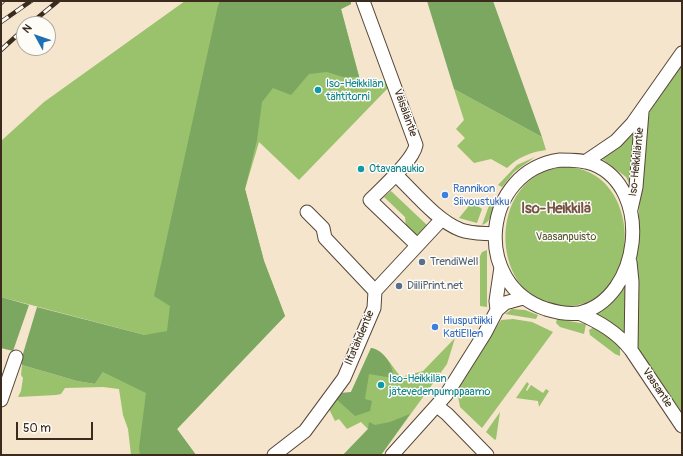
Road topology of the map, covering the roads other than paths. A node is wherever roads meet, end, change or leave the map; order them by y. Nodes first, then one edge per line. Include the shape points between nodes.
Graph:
1 (363, 1) edge
2 (682, 54) edge
3 (642, 112) junction
4 (585, 162) junction
5 (395, 174) junction
6 (631, 211) junction
7 (307, 212) dead end
8 (442, 219) junction
9 (495, 234) junction
10 (417, 246) junction
11 (630, 259) junction
12 (501, 267) junction
13 (375, 291) junction
14 (523, 298) junction
15 (497, 310) junction
16 (579, 313) junction
17 (632, 350) junction
18 (16, 357) dead end
19 (1, 400) edge
20 (437, 406) junction
21 (682, 426) edge
22 (274, 455) edge
23 (392, 455) edge
24 (487, 455) edge

1 - 5 street, Väisäläntie via 416,145 413,153
2 - 3 street, Iso-Heikkiläntie
3 - 4 street, Iso-Heikkiläntie via 616,141
3 - 6 street, Iso-Heikkiläntie via 636,187
4 - 6 street via 601,169 619,186 628,200
4 - 9 street via 568,160 539,164 524,174 505,197
5 - 8 street
5 - 10 street via 370,200
6 - 11 street
7 - 13 street via 323,228 325,238
8 - 9 street via 463,230
8 - 10 street
9 - 12 street
10 - 13 street
11 - 16 street via 621,280 609,295
11 - 17 street
12 - 14 street via 512,287
12 - 15 street
13 - 22 street, Iltatähdentie via 374,308 344,378 305,431
14 - 15 street via 505,303
14 - 16 street via 558,313
15 - 20 street via 485,333
16 - 17 street, Vaasantie via 605,326 622,338
17 - 21 street, Vaasantie
18 - 19 street
20 - 23 street
20 - 24 street

